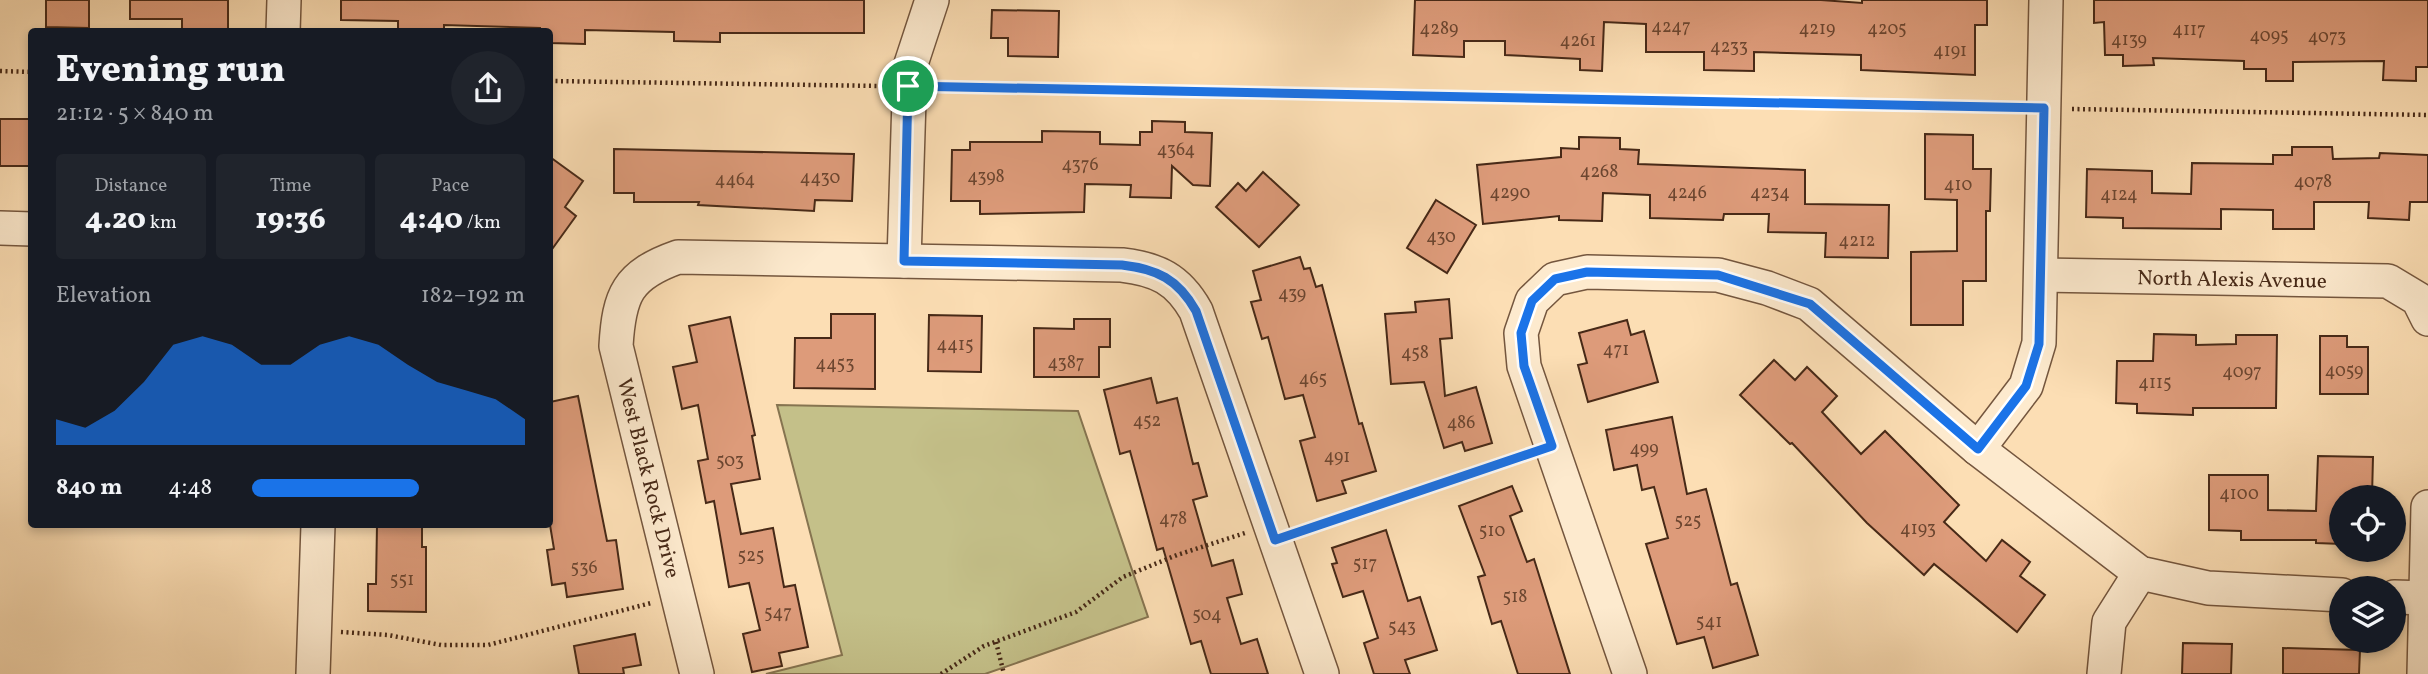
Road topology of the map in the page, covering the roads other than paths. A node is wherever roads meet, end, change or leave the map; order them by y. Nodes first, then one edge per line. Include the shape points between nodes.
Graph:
1 (284, 0) edge
2 (932, 0) edge
3 (2046, 0) edge
4 (283, 28) edge
5 (0, 228) edge
6 (28, 229) edge
7 (904, 261) junction
8 (2041, 275) junction
9 (2423, 309) edge
10 (1978, 449) junction
11 (2428, 507) edge
12 (318, 528) edge
13 (2140, 573) junction
14 (2329, 594) edge
15 (2406, 597) edge
16 (2427, 598) edge
17 (313, 674) edge
18 (697, 674) edge
19 (1322, 674) edge
20 (1630, 674) edge
21 (2104, 674) edge
22 (2424, 674) edge

1 - 4 street
2 - 7 street via 910,67
3 - 8 street
5 - 6 street
7 - 18 street, West Black Rock Drive via 678,257 654,266 632,284 618,311 617,346
7 - 19 street via 1122,265 1149,268 1173,280 1196,311
8 - 9 street, North Alexis Avenue via 2388,281
8 - 10 street via 2039,344 2026,386
10 - 13 street
10 - 20 street via 1810,304 1718,275 1587,272 1555,279 1532,301 1521,333 1524,366
11 - 16 street
12 - 17 street
13 - 14 street via 2208,589
13 - 21 street via 2109,622
15 - 16 street
16 - 22 street

